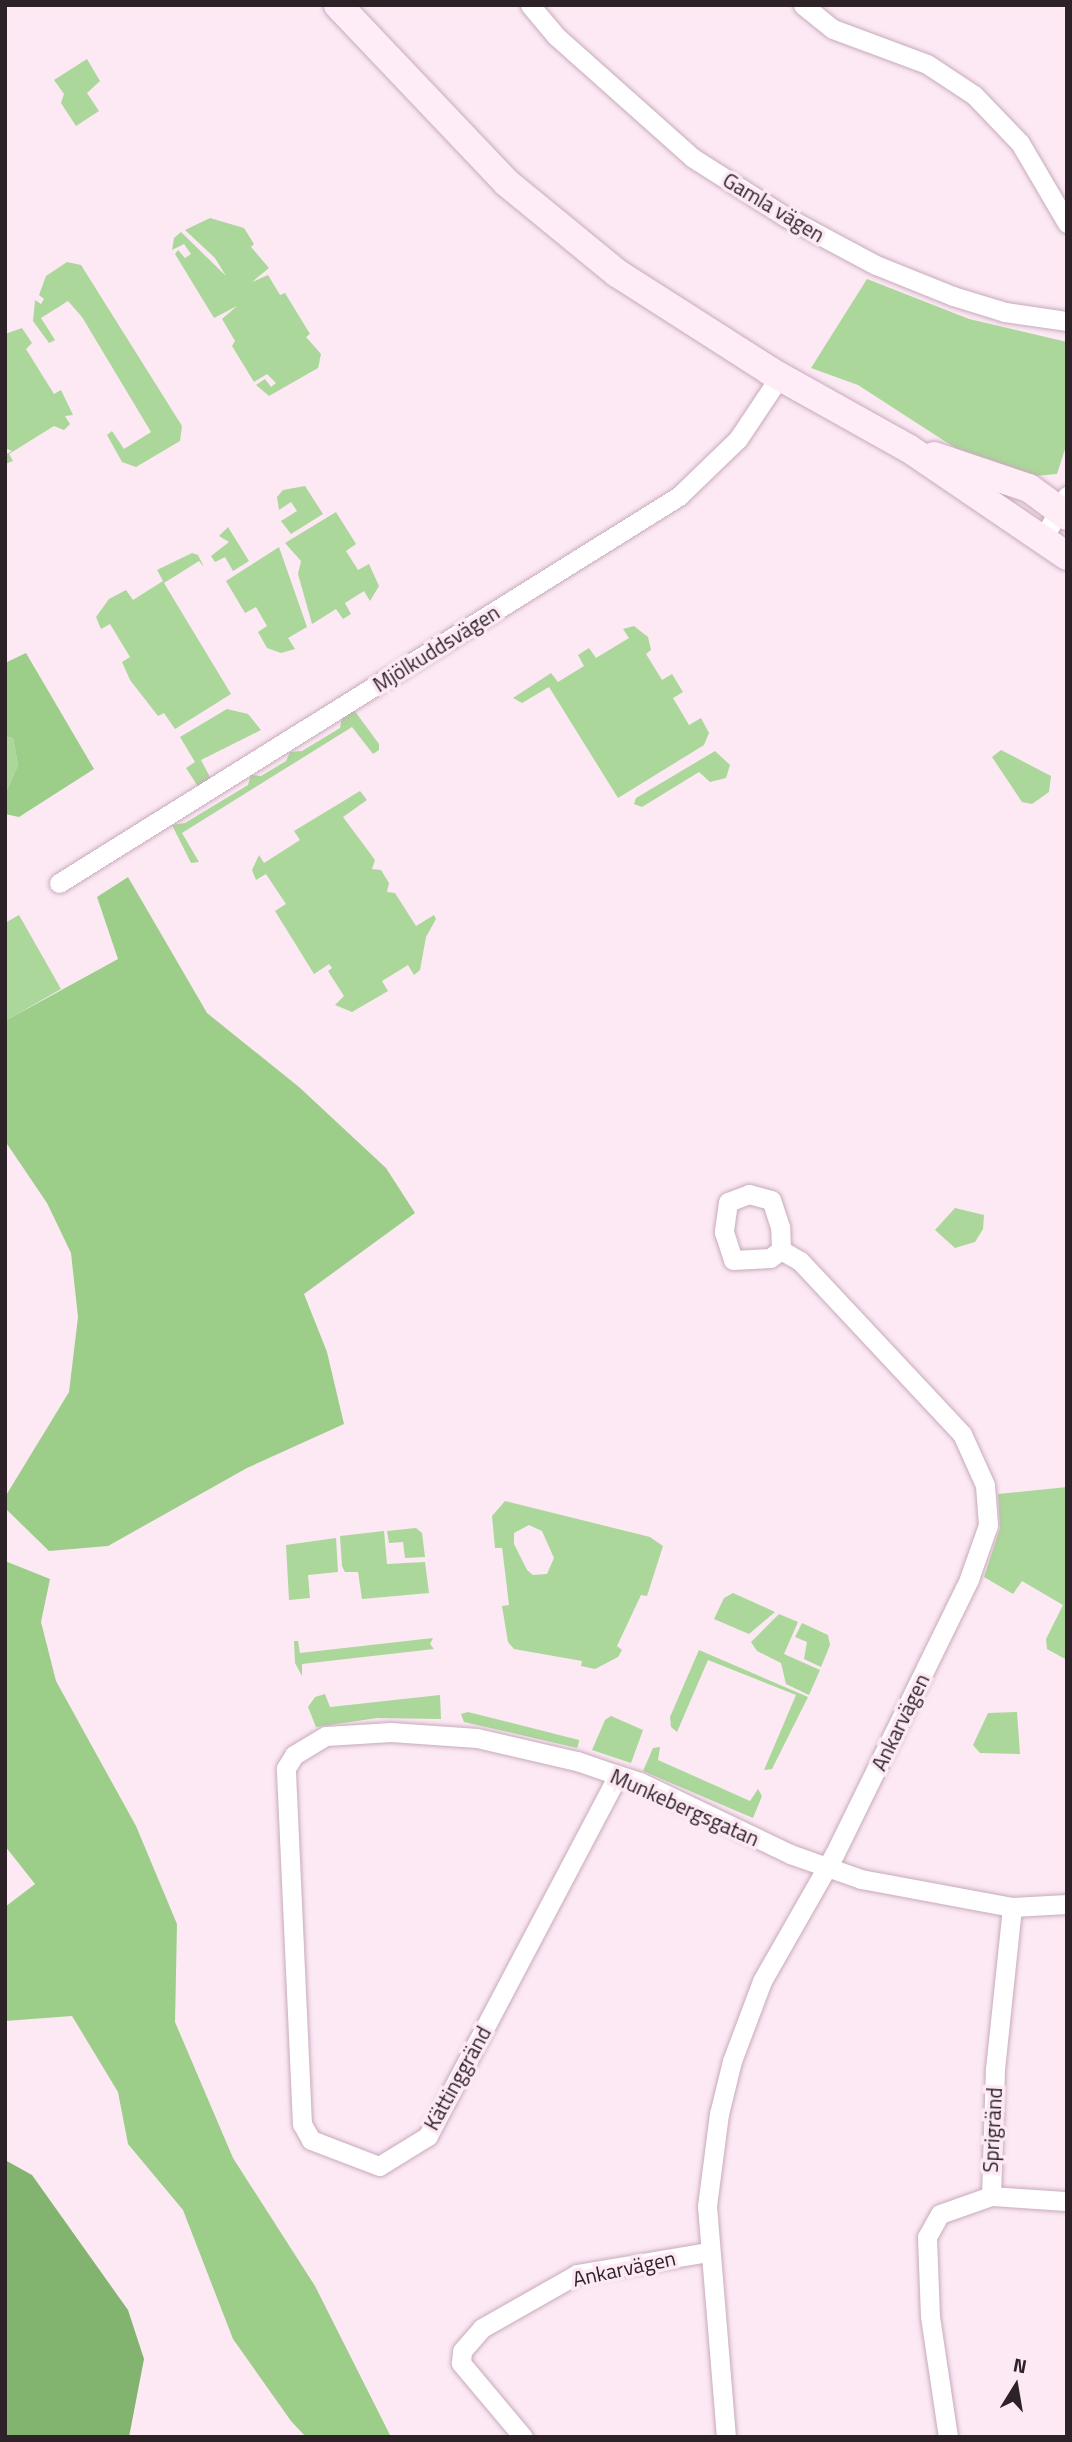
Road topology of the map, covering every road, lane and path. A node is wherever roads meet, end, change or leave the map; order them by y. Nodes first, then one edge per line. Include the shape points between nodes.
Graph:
1 (338, 5) edge
2 (530, 5) edge
3 (803, 5) edge
4 (1067, 223) edge
5 (1067, 321) edge
6 (780, 376) junction
7 (908, 448) junction
8 (1064, 507) edge
9 (1042, 540) junction
10 (1067, 556) edge
11 (60, 883) dead end
12 (781, 1250) dead end
13 (302, 1749) joint
14 (618, 1775) junction
15 (828, 1868) junction
16 (1067, 1904) edge
17 (1012, 1907) junction
18 (991, 2196) junction
19 (1067, 2201) edge
20 (708, 2252) junction
21 (523, 2437) edge
22 (726, 2437) edge
23 (948, 2437) edge

1 - 6 street via 449,127 565,232 663,305
2 - 5 street, Gamla vägen via 556,36 693,158 786,217 876,265 953,296 1005,312
3 - 4 street via 833,29 927,64 968,90 1020,143
6 - 7 street
6 - 11 street, Mjölkuddsvägen via 738,439 679,496
7 - 8 street via 1028,488
7 - 9 street
8 - 9 street
9 - 10 street
12 - 15 street, Ankarvägen via 800,1261 962,1434 979,1464 988,1513 987,1533 970,1579
13 - 14 street, Munkebergsgatan via 326,1736 391,1732 477,1738
13 - 14 street, Kättinggränd via 286,1768 302,2124 319,2146 379,2166 428,2136
14 - 15 street, Munkebergsgatan
15 - 17 street, Munkebergsgatan via 951,1899
15 - 20 street, Ankarvägen via 762,1981 732,2061 717,2127
16 - 17 street, Munkebergsgatan
17 - 18 street, Sprigränd via 995,2069
18 - 19 street
18 - 23 street, Sprigränd via 940,2214 927,2237 935,2361
20 - 21 street, Ankarvägen via 577,2274 482,2328 462,2351 461,2363
20 - 22 street, Ankarvägen

